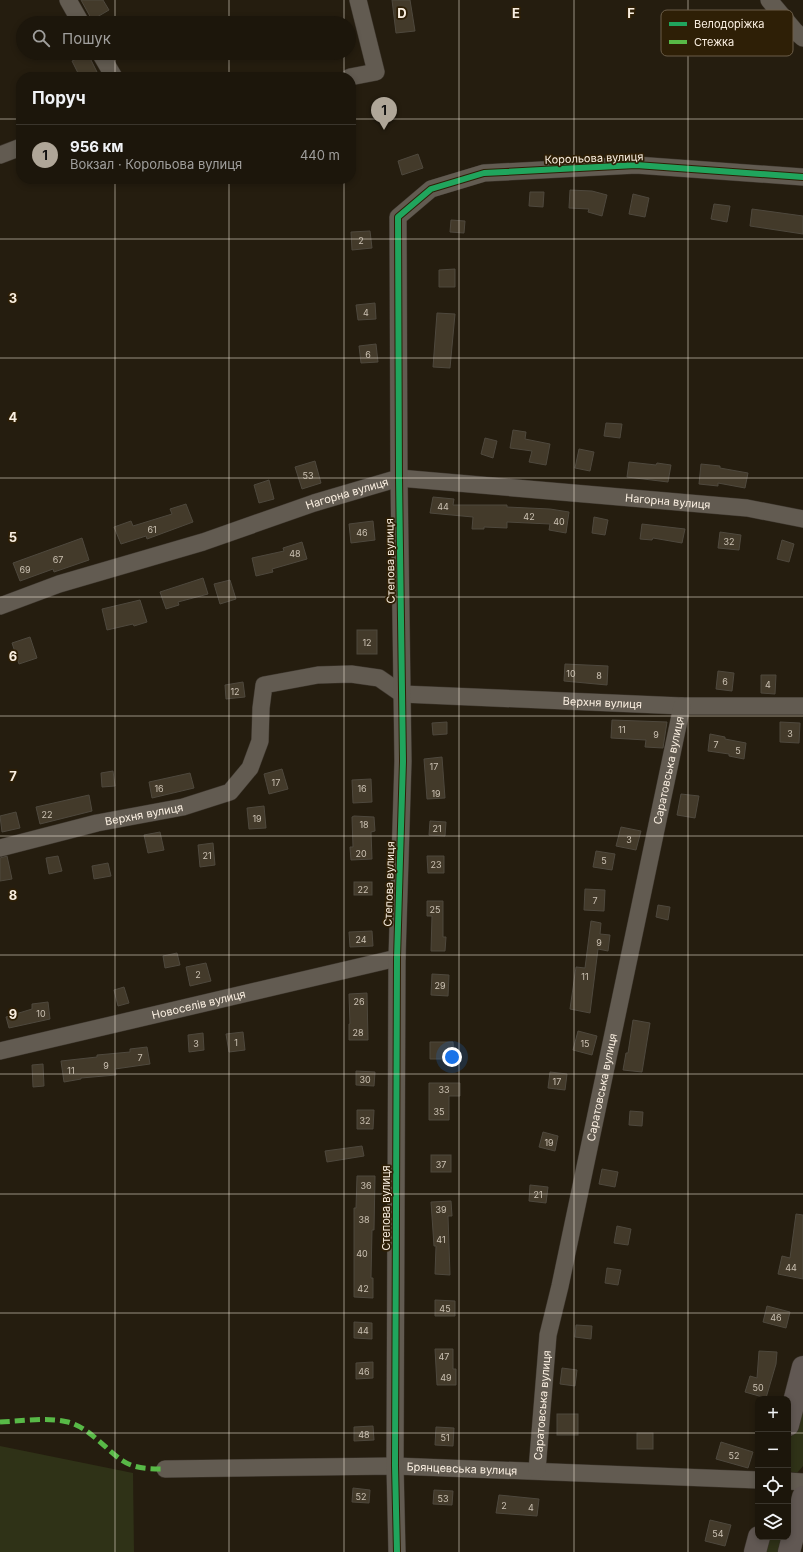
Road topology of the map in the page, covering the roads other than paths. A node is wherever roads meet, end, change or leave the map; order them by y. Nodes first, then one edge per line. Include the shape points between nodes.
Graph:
1 (68, 0) edge
2 (358, 0) edge
3 (770, 0) edge
4 (778, 10) edge
5 (77, 16) edge
6 (793, 29) edge
7 (803, 38) edge
8 (104, 60) edge
9 (111, 72) edge
10 (356, 76) edge
11 (16, 150) edge
12 (0, 155) edge
13 (803, 177) edge
14 (398, 217) joint
15 (399, 478) junction
16 (803, 519) edge
17 (0, 606) edge
18 (402, 694) junction
19 (682, 706) junction
20 (803, 706) edge
21 (0, 848) edge
22 (397, 958) junction
23 (0, 1051) edge
24 (803, 1367) edge
25 (791, 1413) edge
26 (395, 1466) junction
27 (165, 1469) dead end
28 (537, 1470) junction
29 (755, 1480) edge
30 (791, 1482) edge
31 (803, 1482) edge
32 (803, 1497) edge
33 (757, 1540) edge
34 (397, 1552) edge
35 (755, 1552) edge
36 (789, 1552) edge

1 - 5 street
2 - 10 street via 376,72
3 - 4 street
6 - 7 street
8 - 9 street
11 - 12 street
13 - 14 street, Корольова вулиця via 636,165 484,173 431,190
14 - 15 street, Степова вулиця
15 - 16 street, Нагорна вулиця via 747,508
15 - 17 street, Нагорна вулиця via 314,503 203,542 59,584
15 - 18 street, Степова вулиця
18 - 19 street, Верхня вулиця
18 - 21 street, Верхня вулиця via 379,678 351,674 318,675 264,685 260,708 260,741 250,768 230,792 183,807 97,823
18 - 22 street, Степова вулиця via 403,761
19 - 20 street, Верхня вулиця
19 - 28 street, Саратовська вулиця via 562,1279 548,1335
22 - 23 street, Новоселів вулиця
22 - 26 street, Степова вулиця
24 - 25 main road
26 - 27 street, Брянцевська вулиця
26 - 28 street, Брянцевська вулиця
26 - 34 street, Степова вулиця
28 - 29 street, Брянцевська вулиця
30 - 31 street
32 - 36 main road
33 - 35 main road

